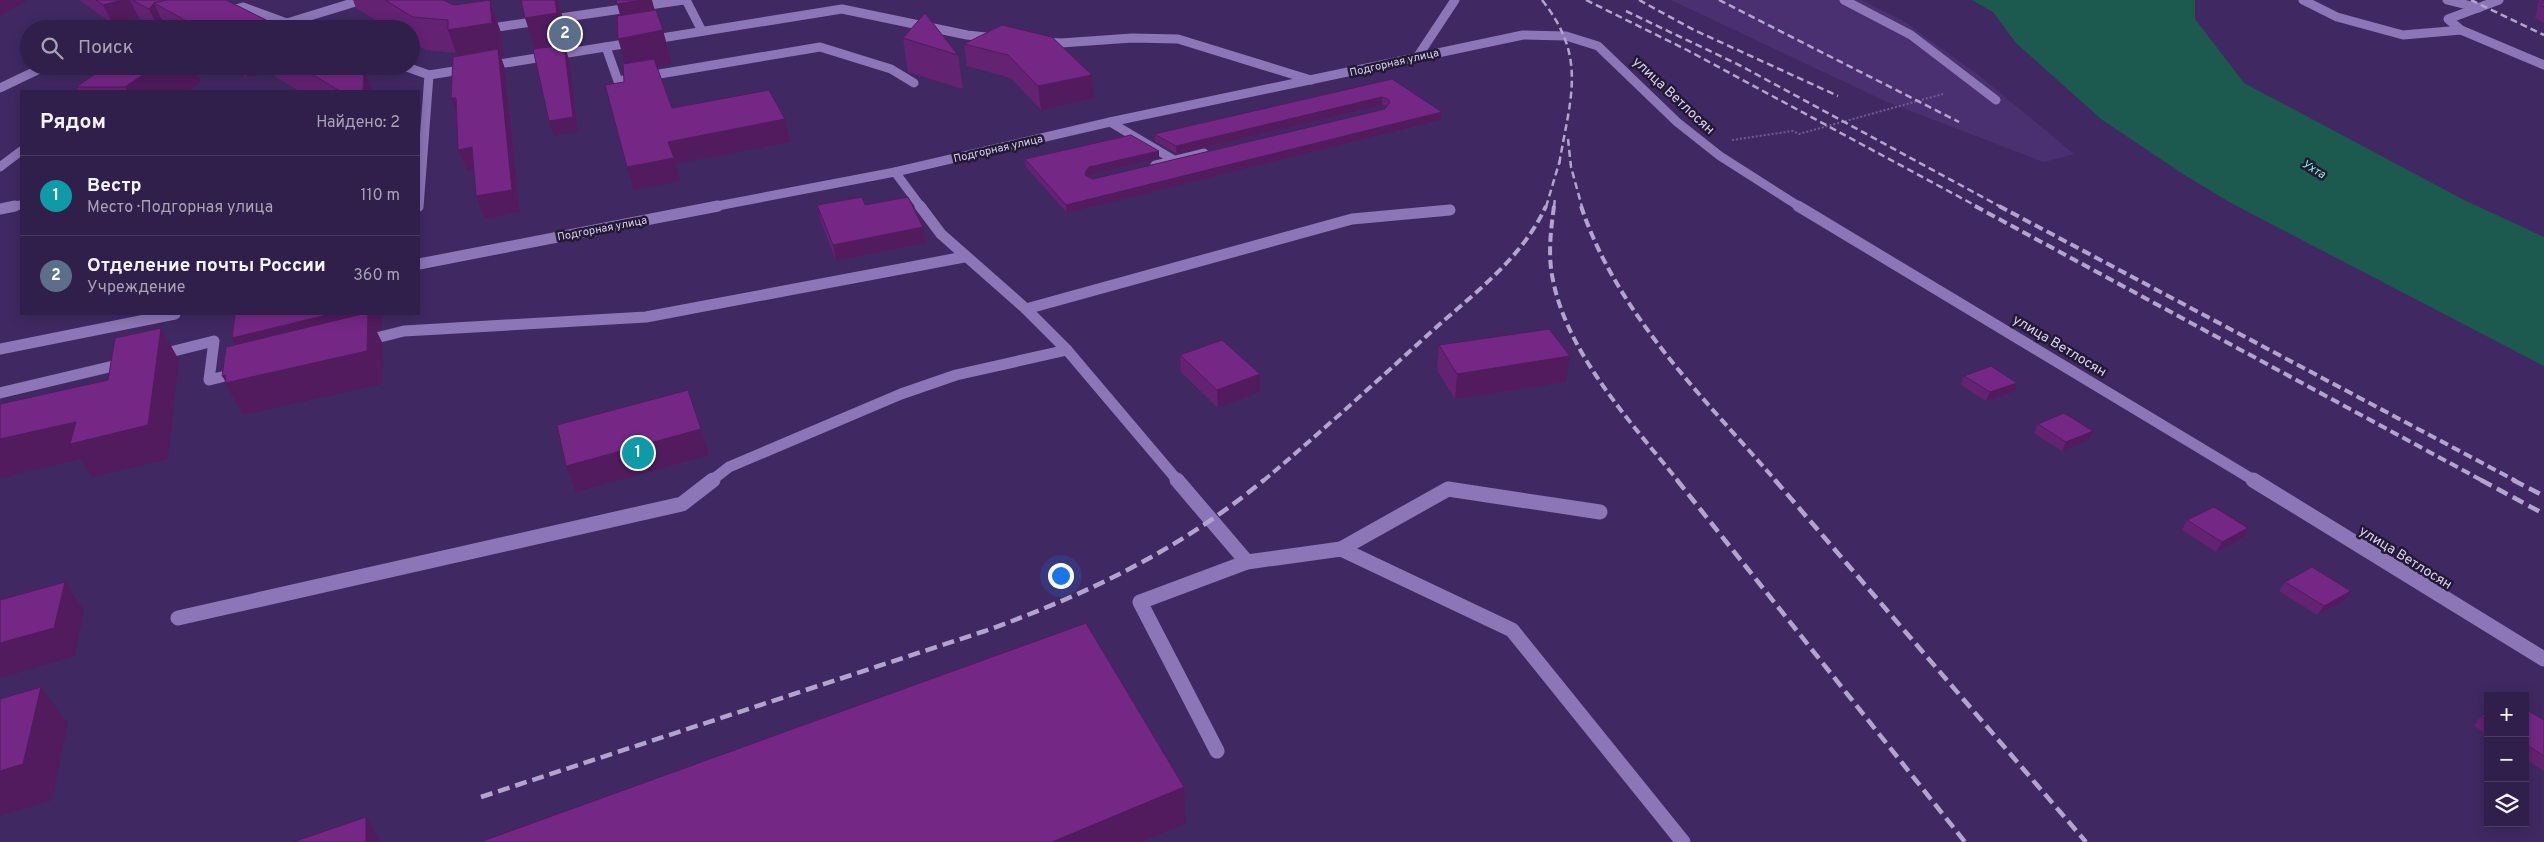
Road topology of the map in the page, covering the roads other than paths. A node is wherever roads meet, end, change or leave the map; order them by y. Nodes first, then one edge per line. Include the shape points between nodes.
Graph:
1 (362, 0) edge
2 (685, 0) edge
3 (1455, 0) edge
4 (1844, 0) edge
5 (2303, 0) edge
6 (2447, 0) edge
7 (2499, 0) edge
8 (242, 3) edge
9 (2479, 8) junction
10 (217, 14) edge
11 (280, 20) edge
12 (297, 20) edge
13 (2461, 30) junction
14 (477, 31) edge
15 (702, 31) junction
16 (1004, 38) edge
17 (1577, 38) joint
18 (1033, 41) edge
19 (606, 46) junction
20 (1418, 56) junction
21 (2541, 63) edge
22 (420, 72) edge
23 (25, 75) edge
24 (429, 76) junction
25 (1313, 80) junction
26 (11, 81) junction
27 (914, 83) dead end
28 (0, 84) edge
29 (0, 88) edge
30 (1996, 100) dead end
31 (1110, 122) junction
32 (422, 137) edge
33 (1212, 151) edge
34 (20, 152) edge
35 (1174, 160) junction
36 (0, 167) edge
37 (1147, 167) edge
38 (896, 172) junction
39 (420, 184) edge
40 (20, 205) edge
41 (0, 209) edge
42 (1450, 210) dead end
43 (964, 256) junction
44 (420, 264) edge
45 (1026, 309) junction
46 (170, 315) edge
47 (348, 345) edge
48 (0, 349) edge
49 (1067, 350) junction
50 (246, 371) edge
51 (0, 393) edge
52 (1600, 512) dead end
53 (1341, 549) junction
54 (1247, 562) junction
55 (178, 618) dead end
56 (2544, 659) edge
57 (1217, 752) dead end
58 (1683, 842) edge

1 - 12 street
2 - 14 street
2 - 15 street
3 - 20 street
4 - 30 street via 1911,35
5 - 13 street via 2337,17 2403,35
6 - 9 street
7 - 9 street
8 - 10 street
8 - 11 street
9 - 13 street via 2448,19
13 - 21 street
15 - 16 street via 842,9 966,35
15 - 19 street
17 - 20 street, Подгорная улица via 1546,34 1512,36
17 - 56 street, улица Ветлосян via 1604,50 1670,116 1766,187
18 - 25 street via 1178,39
19 - 24 street
19 - 27 street via 618,81 820,47 891,69
20 - 25 street, Подгорная улица
22 - 24 street
23 - 26 street
24 - 32 street
25 - 31 street, Подгорная улица
26 - 28 street
26 - 29 street
31 - 35 street
31 - 38 street, Подгорная улица
32 - 39 street
33 - 35 street
34 - 36 street
35 - 37 street
38 - 43 street via 926,215
38 - 44 street, Подгорная улица
40 - 41 street
42 - 45 street via 1352,219
43 - 45 street
43 - 47 street via 646,317 404,331
45 - 49 street
46 - 48 street
49 - 54 street
49 - 55 street via 956,375 900,394 729,467 682,504
50 - 51 street via 209,380 214,341
52 - 53 street via 1448,489
53 - 54 street
53 - 58 street via 1512,630
54 - 57 street via 1140,602

